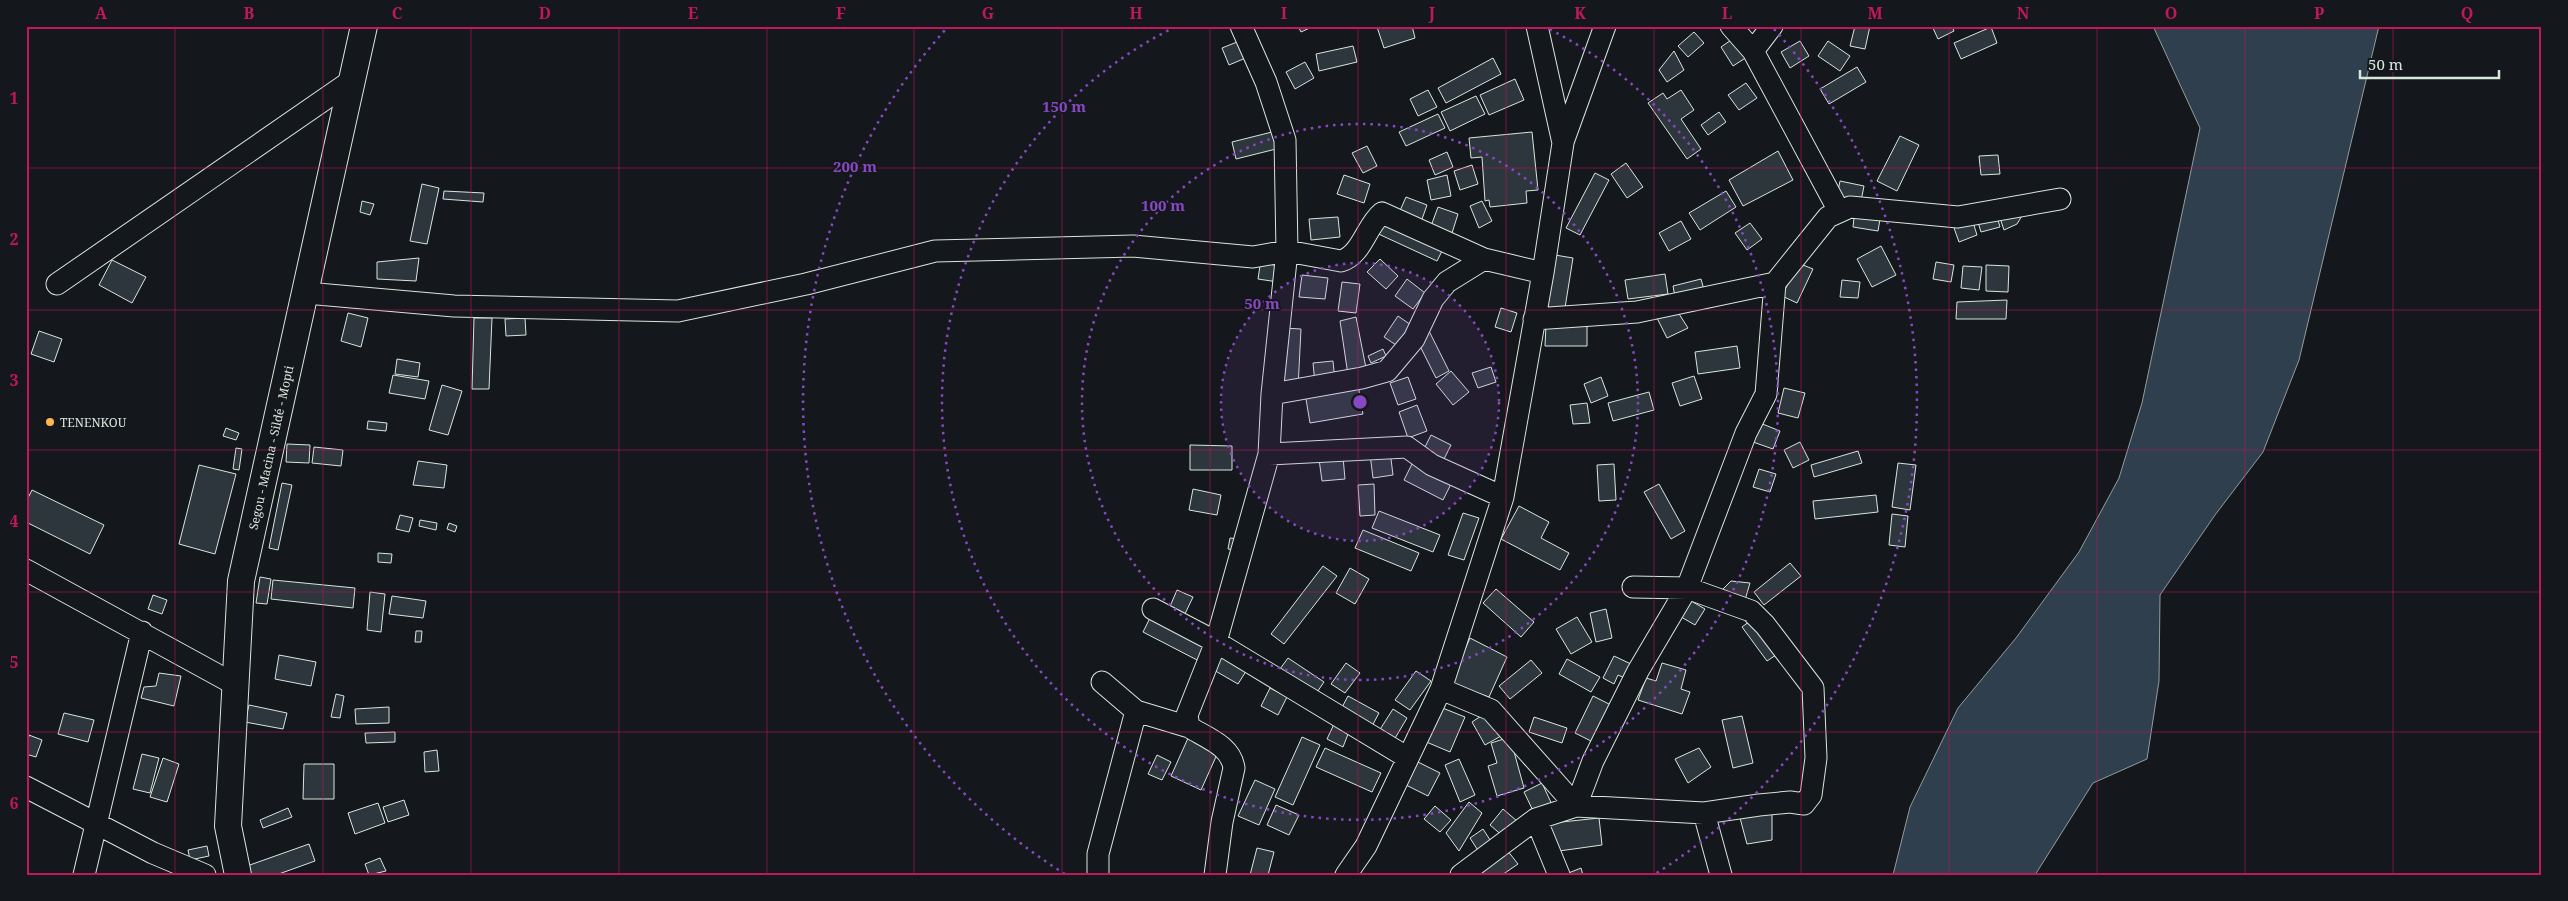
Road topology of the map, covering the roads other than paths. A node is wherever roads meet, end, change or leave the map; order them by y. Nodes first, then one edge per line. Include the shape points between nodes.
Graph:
1 (364, 26) edge
2 (1241, 26) edge
3 (1537, 26) edge
4 (1605, 26) edge
5 (1732, 26) edge
6 (1772, 26) edge
7 (1754, 51) junction
8 (354, 79) junction
9 (1563, 142) junction
10 (2060, 199) dead end
11 (1839, 211) junction
12 (1287, 252) junction
13 (1484, 259) junction
14 (1543, 273) junction
15 (1775, 283) junction
16 (57, 284) dead end
17 (306, 293) junction
18 (1534, 319) junction
19 (1272, 394) junction
20 (1268, 454) junction
21 (1503, 496) junction
22 (26, 570) edge
23 (1633, 586) dead end
24 (1687, 588) junction
25 (1153, 609) dead end
26 (142, 632) junction
27 (1216, 642) junction
28 (1102, 682) dead end
29 (236, 684) junction
30 (1442, 689) junction
31 (1136, 711) junction
32 (1189, 727) junction
33 (1408, 758) junction
34 (26, 787) edge
35 (1576, 806) junction
36 (1704, 813) junction
37 (1536, 819) junction
38 (97, 824) junction
39 (1366, 846) junction
40 (84, 875) edge
41 (205, 875) edge
42 (238, 875) edge
43 (1098, 875) edge
44 (1215, 875) edge
45 (1346, 875) edge
46 (1363, 875) edge
47 (1461, 875) edge
48 (1559, 875) edge
49 (1721, 875) edge

1 - 8 main road, Segou - Macina - Sildé - Mopti
2 - 12 street via 1266,82 1285,140
3 - 9 street
4 - 9 street
5 - 7 street
6 - 7 street
7 - 11 street
8 - 16 street
8 - 17 main road, Segou - Macina - Sildé - Mopti
9 - 14 street
10 - 11 street via 1958,217 1850,207
11 - 15 street via 1828,217
12 - 13 street via 1341,261 1349,259 1373,221 1382,213
12 - 17 street via 1253,258 1133,246 935,251 678,312 454,306
12 - 19 street
13 - 14 street
13 - 19 street via 1442,287 1414,339 1387,371
14 - 18 street
15 - 18 street via 1637,312
15 - 24 street via 1766,394 1746,433
17 - 29 main road, Segou - Macina - Sildé - Mopti via 242,581
18 - 21 street
19 - 20 street
20 - 21 street via 1407,447 1432,465
20 - 27 street
21 - 30 street
22 - 26 street
23 - 24 street
24 - 35 street via 1638,671
24 - 36 street via 1751,611 1813,688 1816,758 1810,794 1804,804 1790,802
25 - 27 street
26 - 29 street
26 - 38 street
27 - 32 street via 1187,715
27 - 33 street
28 - 31 street
29 - 42 main road, Segou - Macina - Sildé - Mopti via 228,826
30 - 33 street
30 - 35 street via 1491,710
31 - 32 street
31 - 43 street via 1098,854
32 - 44 street via 1229,751 1233,760
33 - 39 street
34 - 38 street
35 - 36 street
35 - 37 street
36 - 49 street
37 - 47 street
37 - 48 street
38 - 40 street
38 - 41 street
39 - 45 street
39 - 46 street

